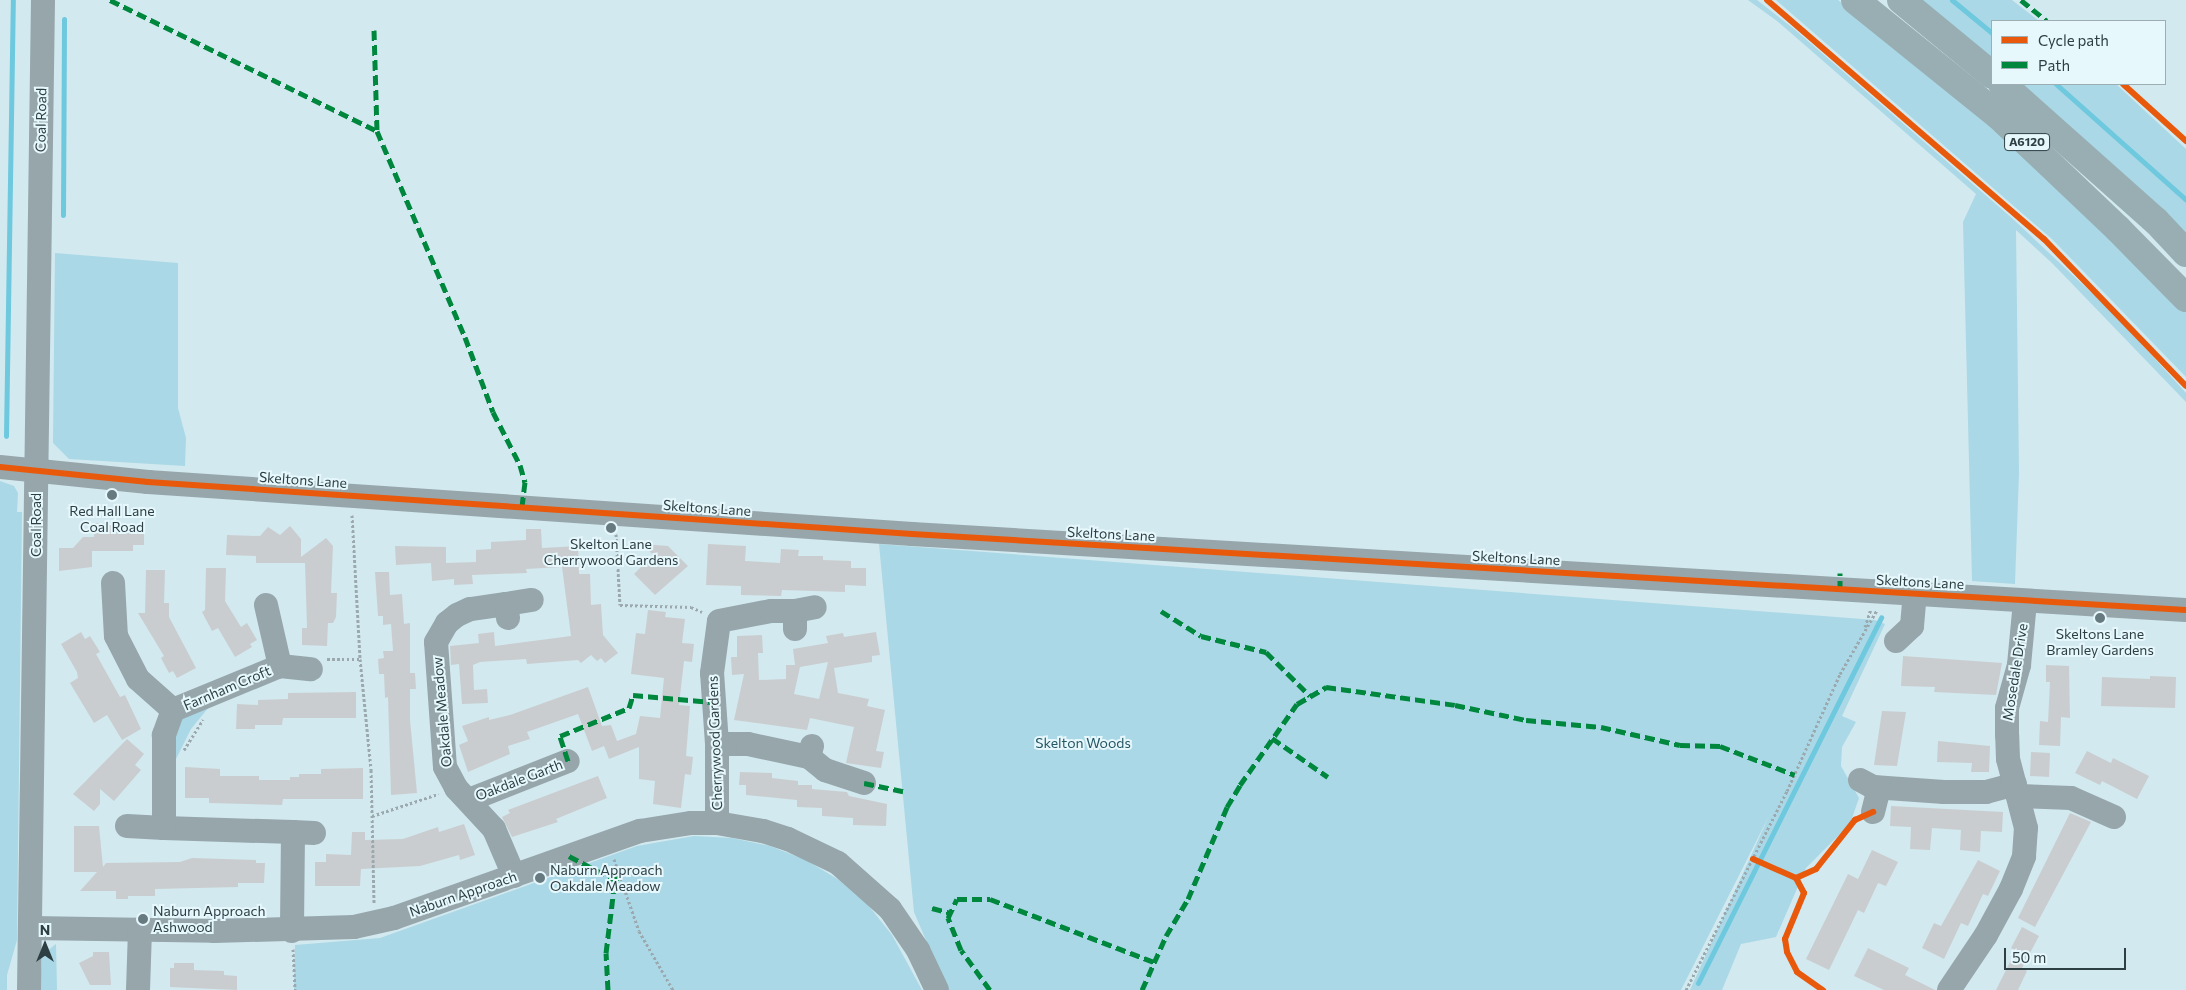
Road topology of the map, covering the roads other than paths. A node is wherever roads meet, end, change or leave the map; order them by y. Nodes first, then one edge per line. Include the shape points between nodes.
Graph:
1 (42, 0) edge
2 (1855, 0) edge
3 (1900, 0) edge
4 (1991, 74) edge
5 (2003, 85) edge
6 (2186, 252) edge
7 (2186, 298) edge
8 (0, 467) edge
9 (36, 470) junction
10 (1915, 594) junction
11 (106, 595) dead end
12 (532, 600) dead end
13 (2025, 601) junction
14 (266, 605) dead end
15 (2186, 610) edge
16 (802, 616) dead end
17 (1896, 641) dead end
18 (280, 666) junction
19 (311, 669) dead end
20 (173, 710) junction
21 (717, 744) junction
22 (568, 760) dead end
23 (864, 783) dead end
24 (2017, 790) junction
25 (463, 794) junction
26 (1872, 812) dead end
27 (2114, 817) dead end
28 (717, 823) junction
29 (127, 826) dead end
30 (164, 828) junction
31 (514, 876) junction
32 (31, 928) junction
33 (140, 929) junction
34 (292, 931) junction
35 (29, 990) edge
36 (138, 990) edge
37 (937, 990) edge
38 (1949, 990) edge

1 - 9 street, Coal Road
2 - 7 highway, A6120 via 1999,116 2118,228
3 - 4 highway
5 - 6 highway, A6120 via 2149,214
8 - 9 street, Skeltons Lane
9 - 10 street, Skeltons Lane via 350,496
9 - 32 street, Coal Road
10 - 13 street, Skeltons Lane
10 - 17 street via 1912,626
11 - 20 street via 116,636 138,679
12 - 25 street, Oakdale Meadow via 507,611 470,609 447,623 436,642 443,757 448,776
13 - 15 street, Skeltons Lane
13 - 24 street, Mosedale Drive via 2019,665 2008,708 2008,759
14 - 18 street, Farnham Croft
16 - 21 street, Cherrywood Gardens via 771,611 719,621 712,673
18 - 19 street, Farnham Croft
18 - 20 street, Farnham Croft
20 - 30 street, Farnham Croft via 164,736
21 - 23 street via 748,744 811,752 825,770
21 - 28 street, Cherrywood Gardens
22 - 25 street, Oakdale Garth
24 - 26 street via 1986,792 1870,784
24 - 27 street via 2071,798
24 - 38 street, Mosedale Drive via 2026,828 2024,856 2011,889 1986,935
25 - 31 street, Oakdale Meadow via 494,829
28 - 31 street, Naburn Approach via 668,826 610,840
28 - 37 street, Naburn Approach via 772,833 838,863 890,909 918,950
29 - 30 street
30 - 34 street via 304,833
31 - 34 street, Naburn Approach via 374,924
32 - 33 street, Naburn Approach
32 - 35 street, Coal Road
33 - 34 street, Naburn Approach
33 - 36 street

